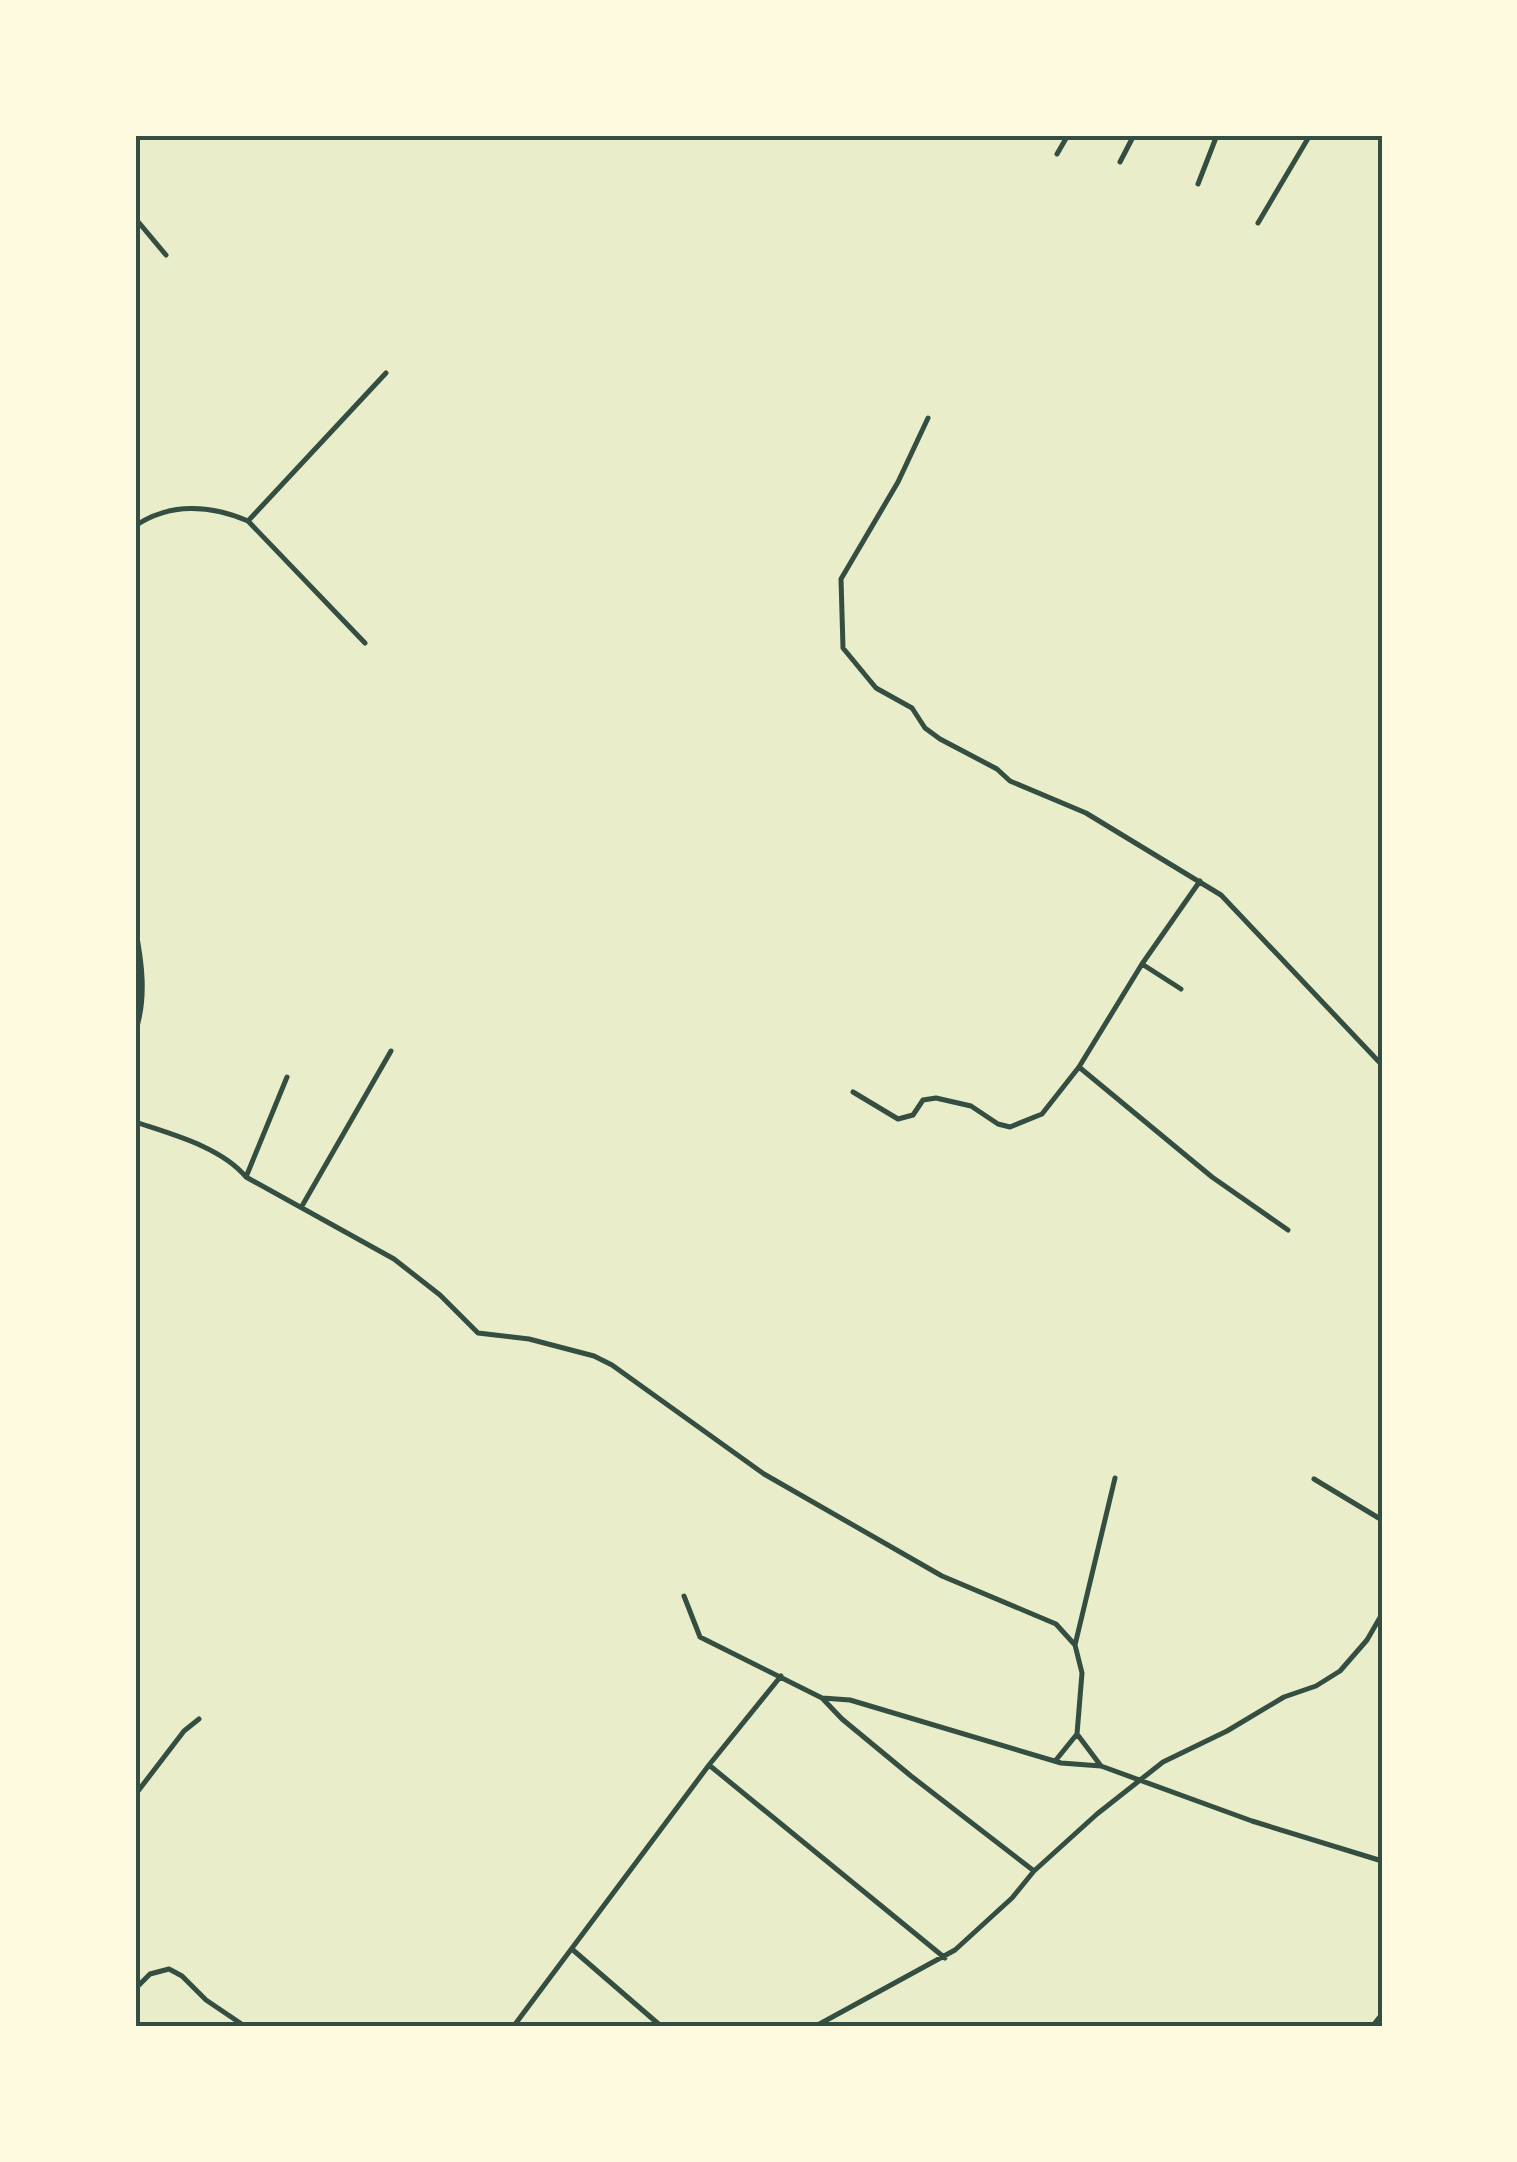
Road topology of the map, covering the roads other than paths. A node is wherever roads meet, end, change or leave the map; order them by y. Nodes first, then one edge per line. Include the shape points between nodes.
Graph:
1 (1068, 135) edge
2 (1134, 135) edge
3 (1217, 135) edge
4 (1310, 135) edge
5 (1058, 154) dead end
6 (1120, 162) dead end
7 (1198, 184) dead end
8 (135, 218) edge
9 (1258, 223) dead end
10 (166, 255) dead end
11 (386, 373) dead end
12 (928, 418) dead end
13 (248, 522) junction
14 (135, 526) edge
15 (365, 643) dead end
16 (1200, 881) junction
17 (135, 927) edge
18 (1142, 964) junction
19 (1182, 989) dead end
20 (135, 1033) edge
21 (391, 1051) dead end
22 (1382, 1065) edge
23 (1078, 1067) junction
24 (287, 1077) dead end
25 (853, 1092) dead end
26 (135, 1122) edge
27 (246, 1177) junction
28 (302, 1206) junction
29 (1288, 1230) dead end
30 (1115, 1478) dead end
31 (1314, 1479) dead end
32 (1382, 1520) edge
33 (684, 1596) dead end
34 (1382, 1614) edge
35 (1075, 1644) junction
36 (781, 1676) junction
37 (822, 1698) junction
38 (198, 1719) dead end
39 (1077, 1734) junction
40 (1056, 1760) junction
41 (709, 1765) junction
42 (1101, 1766) junction
43 (1140, 1782) junction
44 (135, 1795) edge
45 (1382, 1862) edge
46 (1034, 1871) junction
47 (573, 1950) junction
48 (944, 1958) junction
49 (135, 1989) edge
50 (1382, 2014) edge
51 (246, 2027) edge
52 (513, 2027) edge
53 (662, 2027) edge
54 (814, 2027) edge
55 (1372, 2027) edge

1 - 5 street
2 - 6 street
3 - 7 street
4 - 9 street
8 - 10 street
11 - 13 street
12 - 16 street via 841,578 843,648 876,688 912,708 940,740
13 - 14 street via 202,507 168,511
13 - 15 street
16 - 18 street
16 - 22 street via 1221,895
17 - 20 street via 142,960
18 - 19 street
18 - 23 street
21 - 28 street
23 - 25 street via 1042,1114 1016,1126 936,1098 898,1119
23 - 29 street via 1212,1178
24 - 27 street
26 - 27 street via 230,1162
27 - 28 street
28 - 35 street via 394,1259 478,1333 529,1339 612,1365 764,1474 942,1576 1056,1624
30 - 35 street
31 - 32 street
33 - 36 street via 700,1637
34 - 43 street via 1340,1671 1163,1762
35 - 39 street via 1082,1673
36 - 37 street
36 - 41 street
37 - 40 street via 850,1700
37 - 46 street
38 - 44 street
39 - 40 street
39 - 42 street
40 - 42 street
41 - 47 street
41 - 48 street
42 - 43 street
43 - 45 street
43 - 46 street
46 - 48 street
47 - 52 street
47 - 53 street
48 - 54 street
49 - 51 street via 150,1974 168,1969
50 - 55 street

